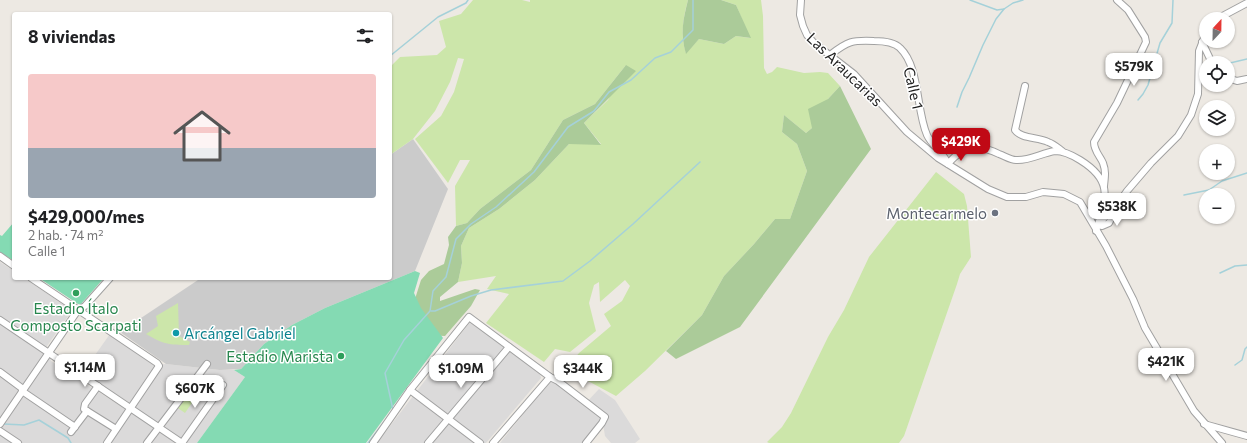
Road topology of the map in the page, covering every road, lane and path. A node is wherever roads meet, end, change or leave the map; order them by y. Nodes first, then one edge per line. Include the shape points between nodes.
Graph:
1 (801, 0) edge
2 (1117, 0) edge
3 (1247, 3) edge
4 (1230, 12) edge
5 (1200, 48) edge
6 (830, 55) junction
7 (1247, 79) edge
8 (1235, 80) edge
9 (1025, 86) dead end
10 (1062, 151) junction
11 (948, 164) junction
12 (1104, 186) junction
13 (1097, 232) junction
14 (0, 256) edge
15 (12, 265) edge
16 (34, 280) edge
17 (108, 280) edge
18 (78, 310) junction
19 (0, 320) edge
20 (509, 347) junction
21 (48, 353) junction
22 (207, 364) dead end
23 (0, 372) edge
24 (550, 377) junction
25 (223, 385) dead end
26 (98, 386) junction
27 (23, 390) junction
28 (410, 390) junction
29 (131, 408) junction
30 (85, 409) junction
31 (448, 418) junction
32 (0, 424) edge
33 (1204, 424) junction
34 (159, 426) junction
35 (116, 429) junction
36 (0, 431) edge
37 (1247, 436) edge
38 (18, 443) edge
39 (107, 443) edge
40 (147, 443) edge
41 (182, 443) edge
42 (373, 443) edge
43 (428, 443) edge
44 (480, 443) edge
45 (493, 443) edge
46 (586, 443) edge
47 (1222, 443) edge

1 - 6 street, Las Araucarias via 800,15 807,35
2 - 12 street via 1128,10 1146,42 1117,103 1094,142 1106,174
3 - 4 street
5 - 13 street via 1198,94 1190,116 1178,136 1151,163 1113,211 1103,219 1102,226
6 - 11 street, Las Araucarias via 854,74 907,132 929,152
6 - 11 street, Calle 1 via 842,45 855,40 880,41 900,48 913,73 927,136
7 - 8 street
9 - 10 street via 1015,130 1019,134 1048,141
10 - 11 street via 1016,161 988,149 970,149 962,151
10 - 12 street via 1093,169
11 - 13 street, Las Araucarias via 1007,198 1026,197 1043,192 1064,194 1074,198 1084,206
12 - 13 street via 1106,196
13 - 33 street, Las Araucarias via 1133,299 1145,328
14 - 15 street
16 - 18 street
17 - 18 street via 85,306
18 - 21 street
18 - 29 street via 126,340 159,366
19 - 21 street
20 - 24 street
20 - 28 street via 469,317
20 - 31 street
21 - 26 street
21 - 27 street
22 - 34 street
23 - 27 street
24 - 45 street
24 - 46 street via 605,417
25 - 41 street
26 - 29 street
26 - 30 street
27 - 30 street via 73,430
27 - 32 street
28 - 31 street
28 - 42 street
29 - 34 street
29 - 35 street
30 - 35 street
31 - 43 street
31 - 44 street
33 - 37 street
33 - 47 street, Las Araucarias
34 - 40 street
34 - 41 street
35 - 39 street
36 - 38 street

